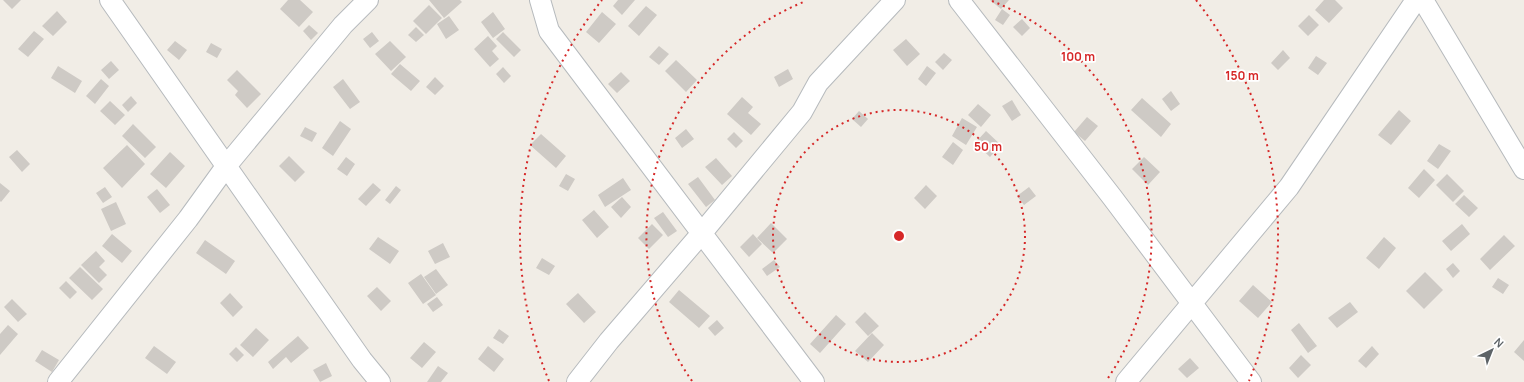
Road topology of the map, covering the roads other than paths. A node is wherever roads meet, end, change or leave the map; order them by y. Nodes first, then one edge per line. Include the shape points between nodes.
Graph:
1 (110, 0) edge
2 (368, 0) edge
3 (540, 0) edge
4 (895, 0) edge
5 (959, 0) edge
6 (1416, 0) edge
7 (1423, 0) edge
8 (227, 165) junction
9 (1524, 169) edge
10 (701, 234) junction
11 (1192, 302) junction
12 (58, 382) edge
13 (380, 382) edge
14 (577, 382) edge
15 (814, 382) edge
16 (1126, 382) edge
17 (1251, 382) edge

1 - 8 street
2 - 8 street via 343,25
3 - 10 street via 549,31
4 - 10 street via 818,83 802,112
5 - 11 street
6 - 11 street via 1288,187
7 - 9 street
8 - 12 street via 188,219
8 - 13 street
10 - 14 street
10 - 15 street
11 - 16 street
11 - 17 street

